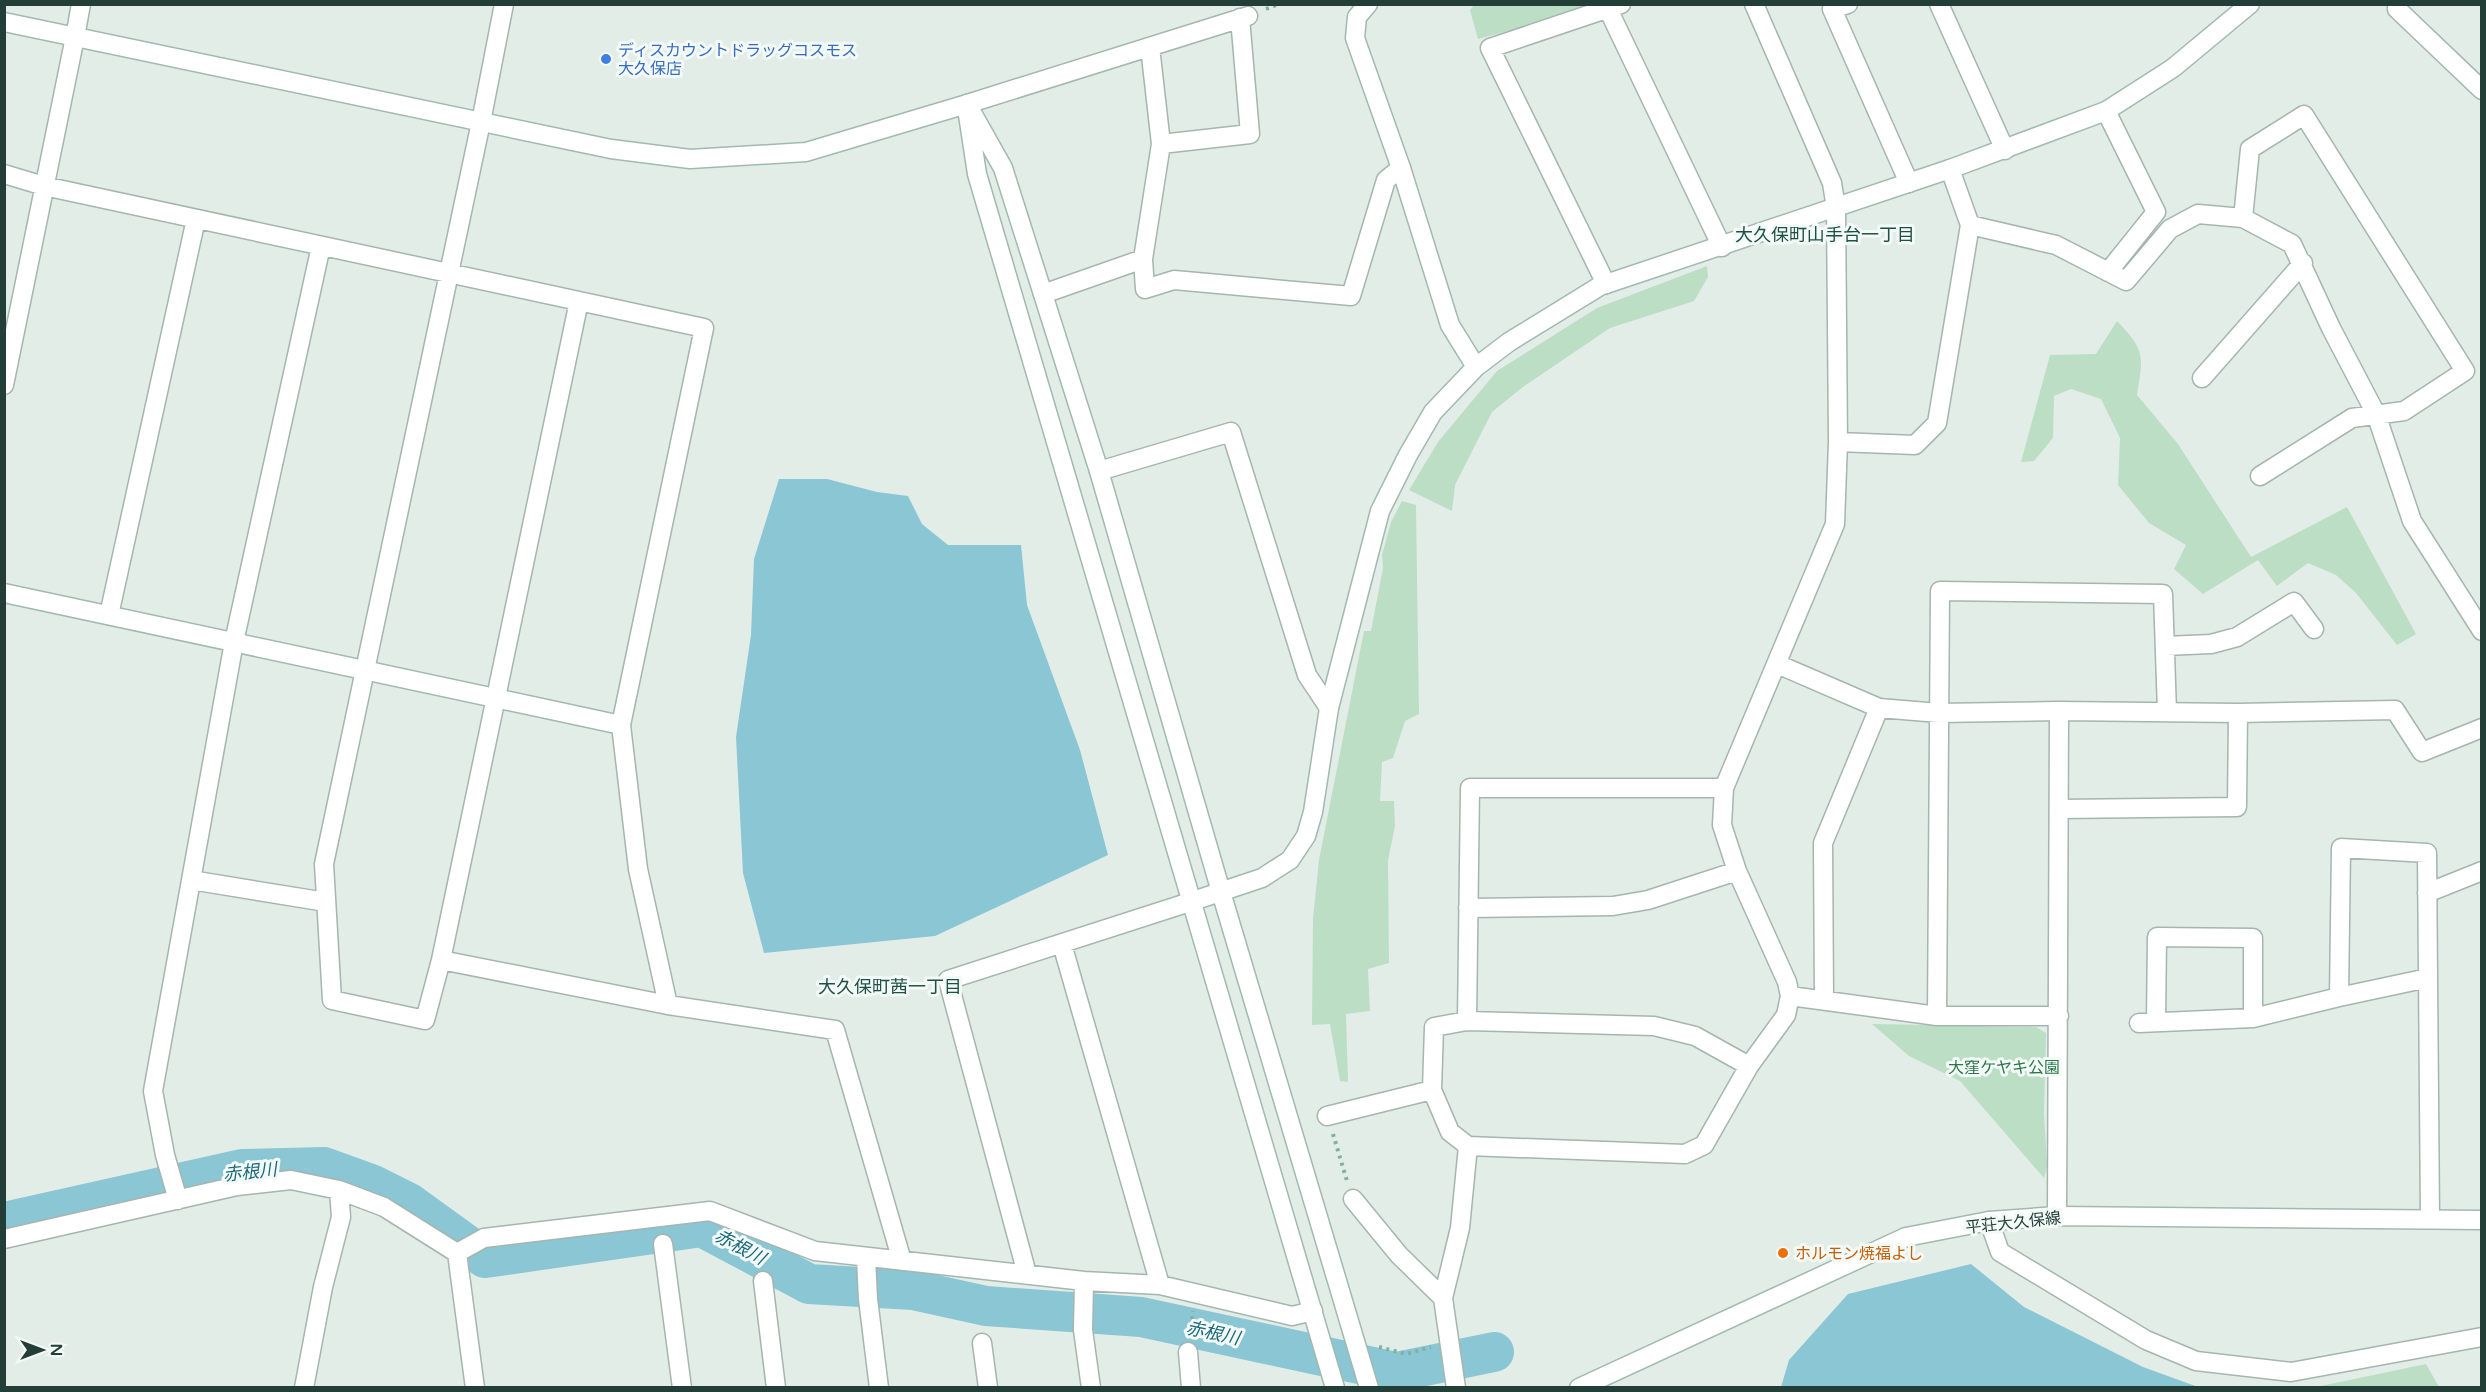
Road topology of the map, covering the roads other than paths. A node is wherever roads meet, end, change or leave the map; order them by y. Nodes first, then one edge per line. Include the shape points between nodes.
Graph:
1 (81, 4) edge
2 (504, 4) edge
3 (1368, 4) edge
4 (1754, 4) edge
5 (1848, 4) edge
6 (1939, 4) edge
7 (2250, 4) edge
8 (2397, 4) edge
9 (1614, 7) edge
10 (4, 22) edge
11 (75, 37) junction
12 (1150, 46) junction
13 (2481, 90) edge
14 (967, 105) junction
15 (2106, 111) junction
16 (481, 122) junction
17 (1161, 144) junction
18 (2005, 150) junction
19 (1401, 168) junction
20 (1950, 169) junction
21 (4, 174) edge
22 (1909, 183) junction
23 (45, 186) junction
24 (1836, 208) junction
25 (2243, 218) junction
26 (196, 219) junction
27 (1970, 225) junction
28 (321, 246) junction
29 (1722, 247) junction
30 (1143, 259) junction
31 (2303, 263) junction
32 (2108, 272) junction
33 (449, 273) junction
34 (1606, 284) junction
35 (1043, 294) junction
36 (579, 301) junction
37 (1476, 367) junction
38 (2202, 378) dead end
39 (4, 385) edge
40 (2376, 414) junction
41 (1838, 442) junction
42 (1099, 471) junction
43 (2259, 476) dead end
44 (4, 593) edge
45 (109, 615) junction
46 (2314, 629) dead end
47 (2481, 631) edge
48 (234, 642) junction
49 (2165, 646) junction
50 (1777, 664) junction
51 (363, 670) junction
52 (497, 699) junction
53 (1329, 708) junction
54 (1879, 708) junction
55 (2060, 711) junction
56 (2167, 712) junction
57 (1939, 713) junction
58 (2238, 713) junction
59 (621, 725) junction
60 (2481, 728) edge
61 (1724, 788) junction
62 (2059, 809) junction
63 (1737, 871) junction
64 (2481, 871) edge
65 (191, 880) junction
66 (1221, 892) junction
67 (2427, 893) junction
68 (1193, 901) junction
69 (326, 902) junction
70 (1468, 908) junction
71 (1062, 944) junction
72 (441, 960) junction
73 (2428, 978) junction
74 (1790, 996) junction
75 (2339, 997) junction
76 (1824, 1000) junction
77 (668, 1005) junction
78 (1937, 1016) junction
79 (2059, 1016) junction
80 (2253, 1018) junction
81 (1467, 1021) junction
82 (1749, 1066) junction
83 (1432, 1090) junction
84 (1327, 1116) road end
85 (1468, 1146) junction
86 (339, 1190) junction
87 (1353, 1199) road end
88 (178, 1200) junction
89 (2057, 1216) junction
90 (2430, 1220) junction
91 (2481, 1220) edge
92 (1989, 1221) junction
93 (4, 1239) edge
94 (663, 1244) dead end
95 (457, 1253) junction
96 (866, 1257) junction
97 (902, 1261) junction
98 (1027, 1274) junction
99 (763, 1281) dead end
100 (1084, 1281) junction
101 (1160, 1285) junction
102 (1443, 1298) junction
103 (1313, 1311) junction
104 (2481, 1337) edge
105 (982, 1343) dead end
106 (1188, 1352) road end
107 (304, 1388) edge
108 (475, 1388) edge
109 (682, 1388) edge
110 (776, 1388) edge
111 (879, 1388) edge
112 (988, 1388) edge
113 (1091, 1388) edge
114 (1191, 1388) edge
115 (1335, 1388) edge
116 (1370, 1388) edge
117 (1456, 1388) edge
118 (1579, 1388) edge

1 - 11 street
2 - 16 street
3 - 19 street via 1357,17 1355,38
4 - 24 street via 1832,183
5 - 22 street via 1832,9
6 - 18 street
7 - 15 street via 2173,68
8 - 13 street via 2397,9
9 - 29 street
9 - 34 street via 1490,48
10 - 11 street
11 - 16 street
11 - 23 street
12 - 14 street
12 - 17 street
12 - 17 street via 1244,17 1250,134
14 - 16 street via 806,152 690,159 611,149
14 - 35 street via 1003,168
14 - 68 street via 977,174
15 - 18 street
15 - 32 street via 2156,212
16 - 33 street
17 - 30 street
18 - 20 street
19 - 30 street via 1386,180 1351,296 1174,280 1145,289
19 - 37 street via 1450,325
20 - 22 street
20 - 27 street
21 - 23 street
22 - 24 street
23 - 26 street
23 - 39 street
24 - 29 street
24 - 41 street
25 - 31 street via 2292,244
25 - 32 street via 2198,214 2170,229 2126,282
25 - 40 street via 2250,148 2304,115 2465,371 2404,411
26 - 28 street
26 - 45 street
27 - 32 street via 2056,245
27 - 41 street via 1937,423 1915,445
28 - 33 street
28 - 48 street
29 - 34 street
30 - 35 street
31 - 38 street
31 - 40 street via 2331,328
33 - 36 street
33 - 51 street
34 - 37 street via 1509,342
35 - 42 street
36 - 52 street
36 - 59 street via 704,328
37 - 53 street via 1433,412 1380,511
40 - 43 street via 2352,418
40 - 47 street via 2412,521
41 - 50 street via 1835,524
42 - 53 street via 1231,432 1307,675
42 - 66 street
44 - 45 street
45 - 48 street
46 - 49 street via 2294,602 2237,637 2211,644
48 - 51 street
48 - 65 street
49 - 56 street
49 - 57 street via 2163,594 1940,591
50 - 54 street
50 - 61 street
51 - 52 street
51 - 69 street via 324,864
52 - 59 street
52 - 72 street
53 - 66 street via 1306,836 1290,860 1262,878
54 - 57 street
54 - 76 street via 1823,843
55 - 56 street
55 - 57 street
55 - 62 street
56 - 58 street
57 - 78 street
58 - 60 street via 2395,711 2422,752
58 - 62 street via 2237,807
59 - 77 street via 638,869
61 - 63 street via 1722,825
61 - 70 street via 1470,788
62 - 79 street
63 - 70 street via 1648,900 1613,906
63 - 74 street
64 - 67 street
65 - 69 street
65 - 88 street via 153,1091
66 - 68 street
66 - 116 street
67 - 73 street
67 - 75 street via 2427,853 2341,848
68 - 71 street
68 - 103 street
69 - 72 street via 332,1000 425,1020
70 - 81 street
71 - 98 street via 948,980
71 - 101 street
72 - 77 street
73 - 75 street
73 - 90 street
74 - 76 street
74 - 82 street via 1786,1015
75 - 80 street
76 - 78 street
77 - 97 street via 835,1030
78 - 79 street
79 - 89 street
80 - 80 street via 2147,1023 2157,937 2253,938
81 - 82 street via 1654,1026 1695,1036
81 - 83 street via 1434,1027
82 - 85 street via 1704,1145 1685,1154
83 - 84 street
83 - 85 street via 1450,1132
85 - 102 street via 1461,1227
86 - 88 street via 291,1180 237,1186
86 - 95 street via 384,1207
86 - 107 street via 341,1217
87 - 102 street via 1399,1255
88 - 93 street
89 - 90 street, 平荘大久保線
89 - 92 street, 平荘大久保線
90 - 91 street, 平荘大久保線
92 - 104 street via 2000,1252 2146,1340 2196,1361 2291,1372
92 - 118 street, 平荘大久保線 via 1906,1236
94 - 109 street
95 - 96 street via 484,1238 710,1211 815,1251
95 - 108 street
96 - 97 street
96 - 111 street
97 - 98 street
98 - 100 street
99 - 110 street
100 - 101 street
100 - 113 street via 1083,1329
101 - 103 street via 1292,1317
102 - 117 street
103 - 115 street
105 - 112 street
106 - 114 street

